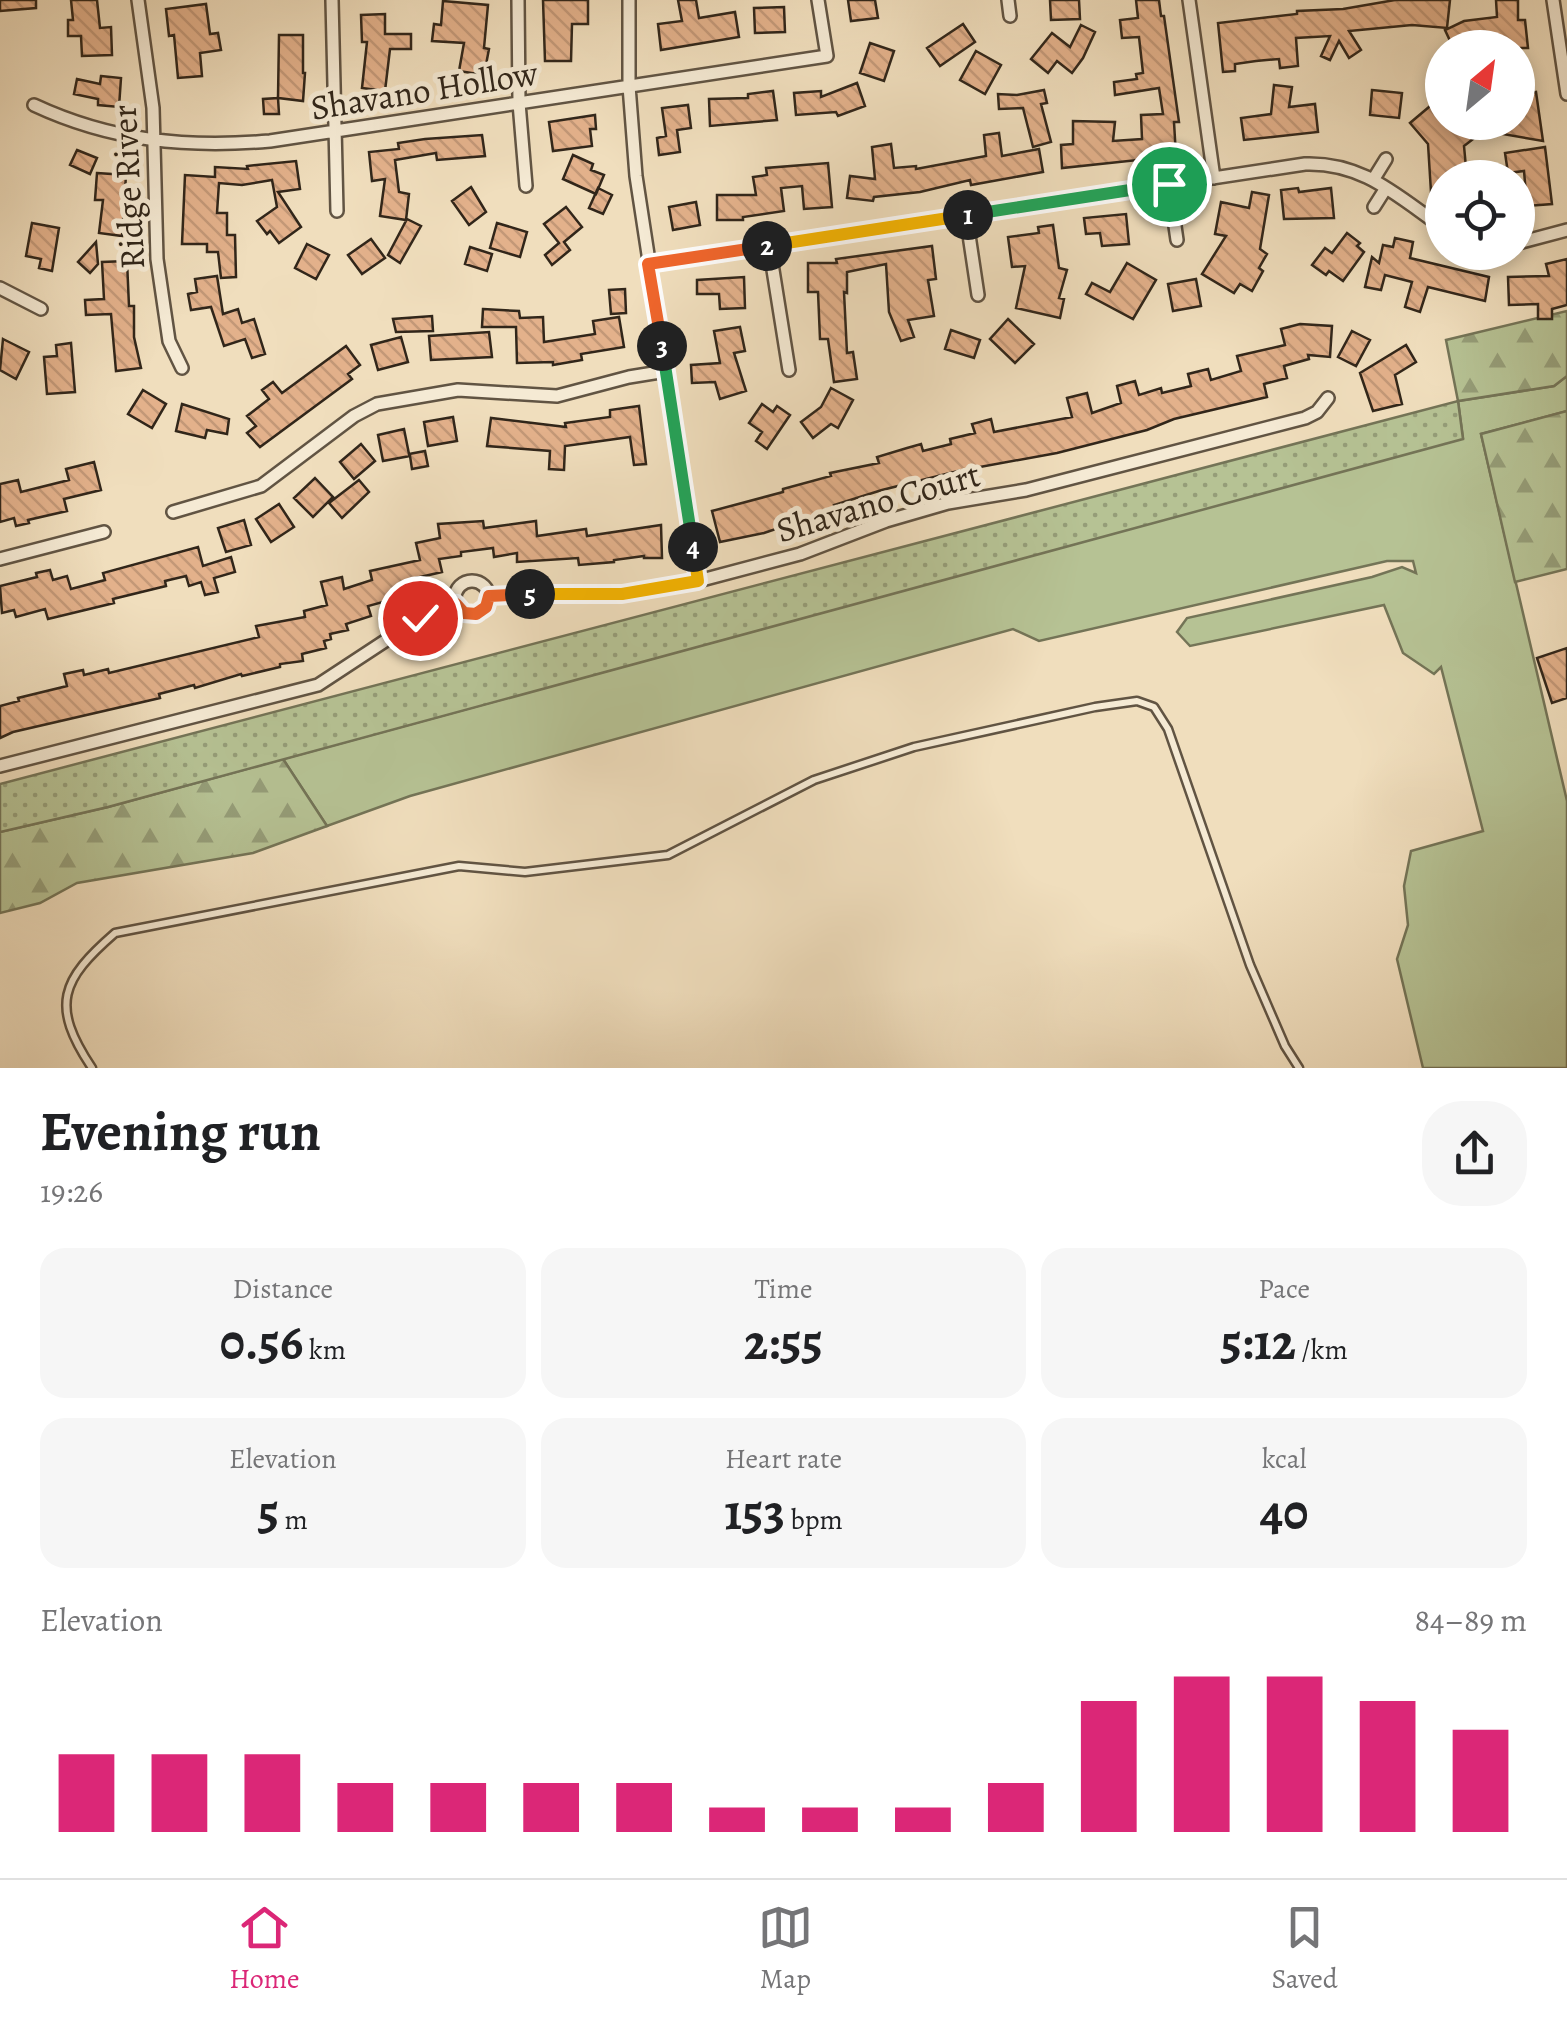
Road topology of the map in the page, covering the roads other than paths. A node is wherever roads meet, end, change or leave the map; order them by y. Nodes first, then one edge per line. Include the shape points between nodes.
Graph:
1 (138, 0) edge
2 (332, 0) edge
3 (518, 0) edge
4 (629, 0) edge
5 (818, 0) edge
6 (1008, 0) edge
7 (1190, 0) edge
8 (1553, 0) edge
9 (1010, 16) dead end
10 (630, 86) junction
11 (1567, 94) edge
12 (519, 103) junction
13 (34, 105) dead end
14 (335, 131) junction
15 (155, 142) junction
16 (1386, 160) dead end
17 (1214, 178) junction
18 (1373, 180) junction
19 (1169, 184) junction
20 (526, 186) dead end
21 (1386, 188) junction
22 (1374, 207) dead end
23 (336, 211) dead end
24 (966, 215) junction
25 (1425, 215) edge
26 (1567, 230) edge
27 (1535, 238) edge
28 (1178, 240) dead end
29 (770, 245) junction
30 (648, 264) junction
31 (0, 288) edge
32 (978, 295) dead end
33 (41, 309) dead end
34 (182, 368) dead end
35 (788, 370) dead end
36 (666, 371) junction
37 (1328, 398) dead end
38 (173, 512) dead end
39 (104, 532) dead end
40 (0, 559) edge
41 (698, 581) junction
42 (489, 596) junction
43 (456, 604) junction
44 (0, 766) edge
45 (92, 1068) edge
46 (1299, 1068) edge

1 - 15 street, Ridge River
2 - 14 street
3 - 12 street
4 - 10 street
5 - 10 street, Shavano Hollow via 827,56
6 - 9 street
7 - 17 street
8 - 11 street
10 - 12 street, Shavano Hollow
10 - 30 street
12 - 14 street, Shavano Hollow
12 - 20 street
13 - 15 street, Shavano Hollow via 90,128
14 - 15 street, Shavano Hollow via 214,146
14 - 23 street
15 - 34 street, Ridge River via 157,259 169,341
16 - 18 street
17 - 18 street via 1325,163
17 - 19 street
18 - 21 street
19 - 24 street
19 - 28 street
21 - 22 street
21 - 25 street
24 - 29 street
24 - 32 street
26 - 27 street
29 - 30 street
29 - 35 street
30 - 36 street
31 - 33 street
36 - 38 street via 557,396 458,390 377,404 262,486
36 - 41 street
37 - 41 street, Shavano Court via 1305,418 1026,490 948,503
39 - 40 street
41 - 42 street, Shavano Court via 622,594
42 - 43 street, Shavano Court via 476,614
42 - 43 street, Shavano Court via 483,585 465,582
43 - 44 street, Shavano Court via 420,618 296,693
45 - 46 lane via 73,1038 66,989 81,962 115,933 459,866 525,872 668,855 814,780 914,747 1137,701 1154,706 1168,729 1250,965

